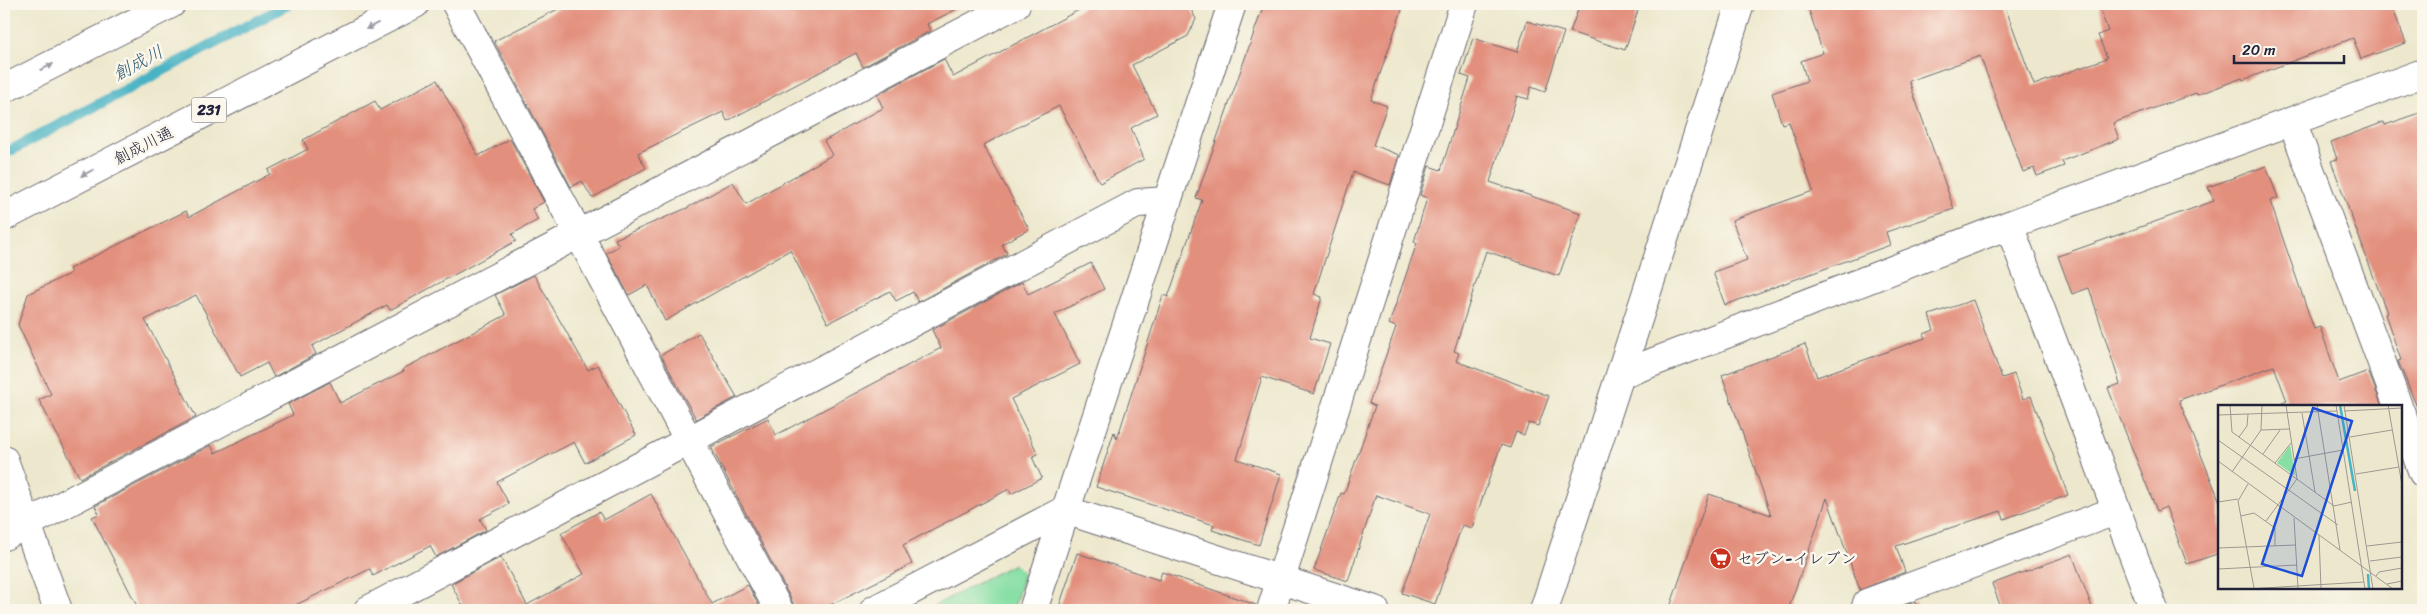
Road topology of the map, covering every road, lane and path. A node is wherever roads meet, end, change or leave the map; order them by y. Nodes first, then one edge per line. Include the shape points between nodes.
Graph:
1 (171, 4) edge
2 (415, 4) edge
3 (456, 4) edge
4 (1016, 4) edge
5 (1232, 4) edge
6 (1464, 4) edge
7 (1740, 4) edge
8 (2423, 73) edge
9 (4, 89) edge
10 (2292, 121) junction
11 (1167, 202) junction
12 (4, 217) edge
13 (2009, 225) junction
14 (578, 236) junction
15 (1620, 376) junction
16 (2398, 405) edge
17 (2402, 416) edge
18 (687, 441) junction
19 (4, 460) edge
20 (2423, 474) edge
21 (1065, 510) junction
22 (2115, 511) junction
23 (15, 530) edge
24 (1281, 580) junction
25 (58, 610) edge
26 (368, 610) edge
27 (779, 610) edge
28 (874, 610) edge
29 (1033, 610) edge
30 (1271, 610) edge
31 (1375, 610) edge
32 (1544, 610) edge
33 (1865, 610) edge
34 (2154, 610) edge

9 -> 1 main road
2 -> 12 main road, 創成川通 / 231
3 - 14 main road
4 - 14 main road
5 - 11 main road
6 - 24 main road
7 - 15 main road
8 - 10 main road
10 - 13 main road
10 - 16 main road
11 - 18 main road via 1138,203
11 - 21 main road
13 - 15 main road
13 - 22 main road
14 - 18 main road
14 - 23 main road
15 - 32 main road
17 - 20 main road
18 - 26 main road
18 - 27 main road
19 - 23 main road
21 - 24 main road
21 - 28 main road
21 - 29 main road
22 - 33 main road via 1867,603
22 - 34 main road
23 - 25 main road
24 - 30 main road
24 - 31 main road

